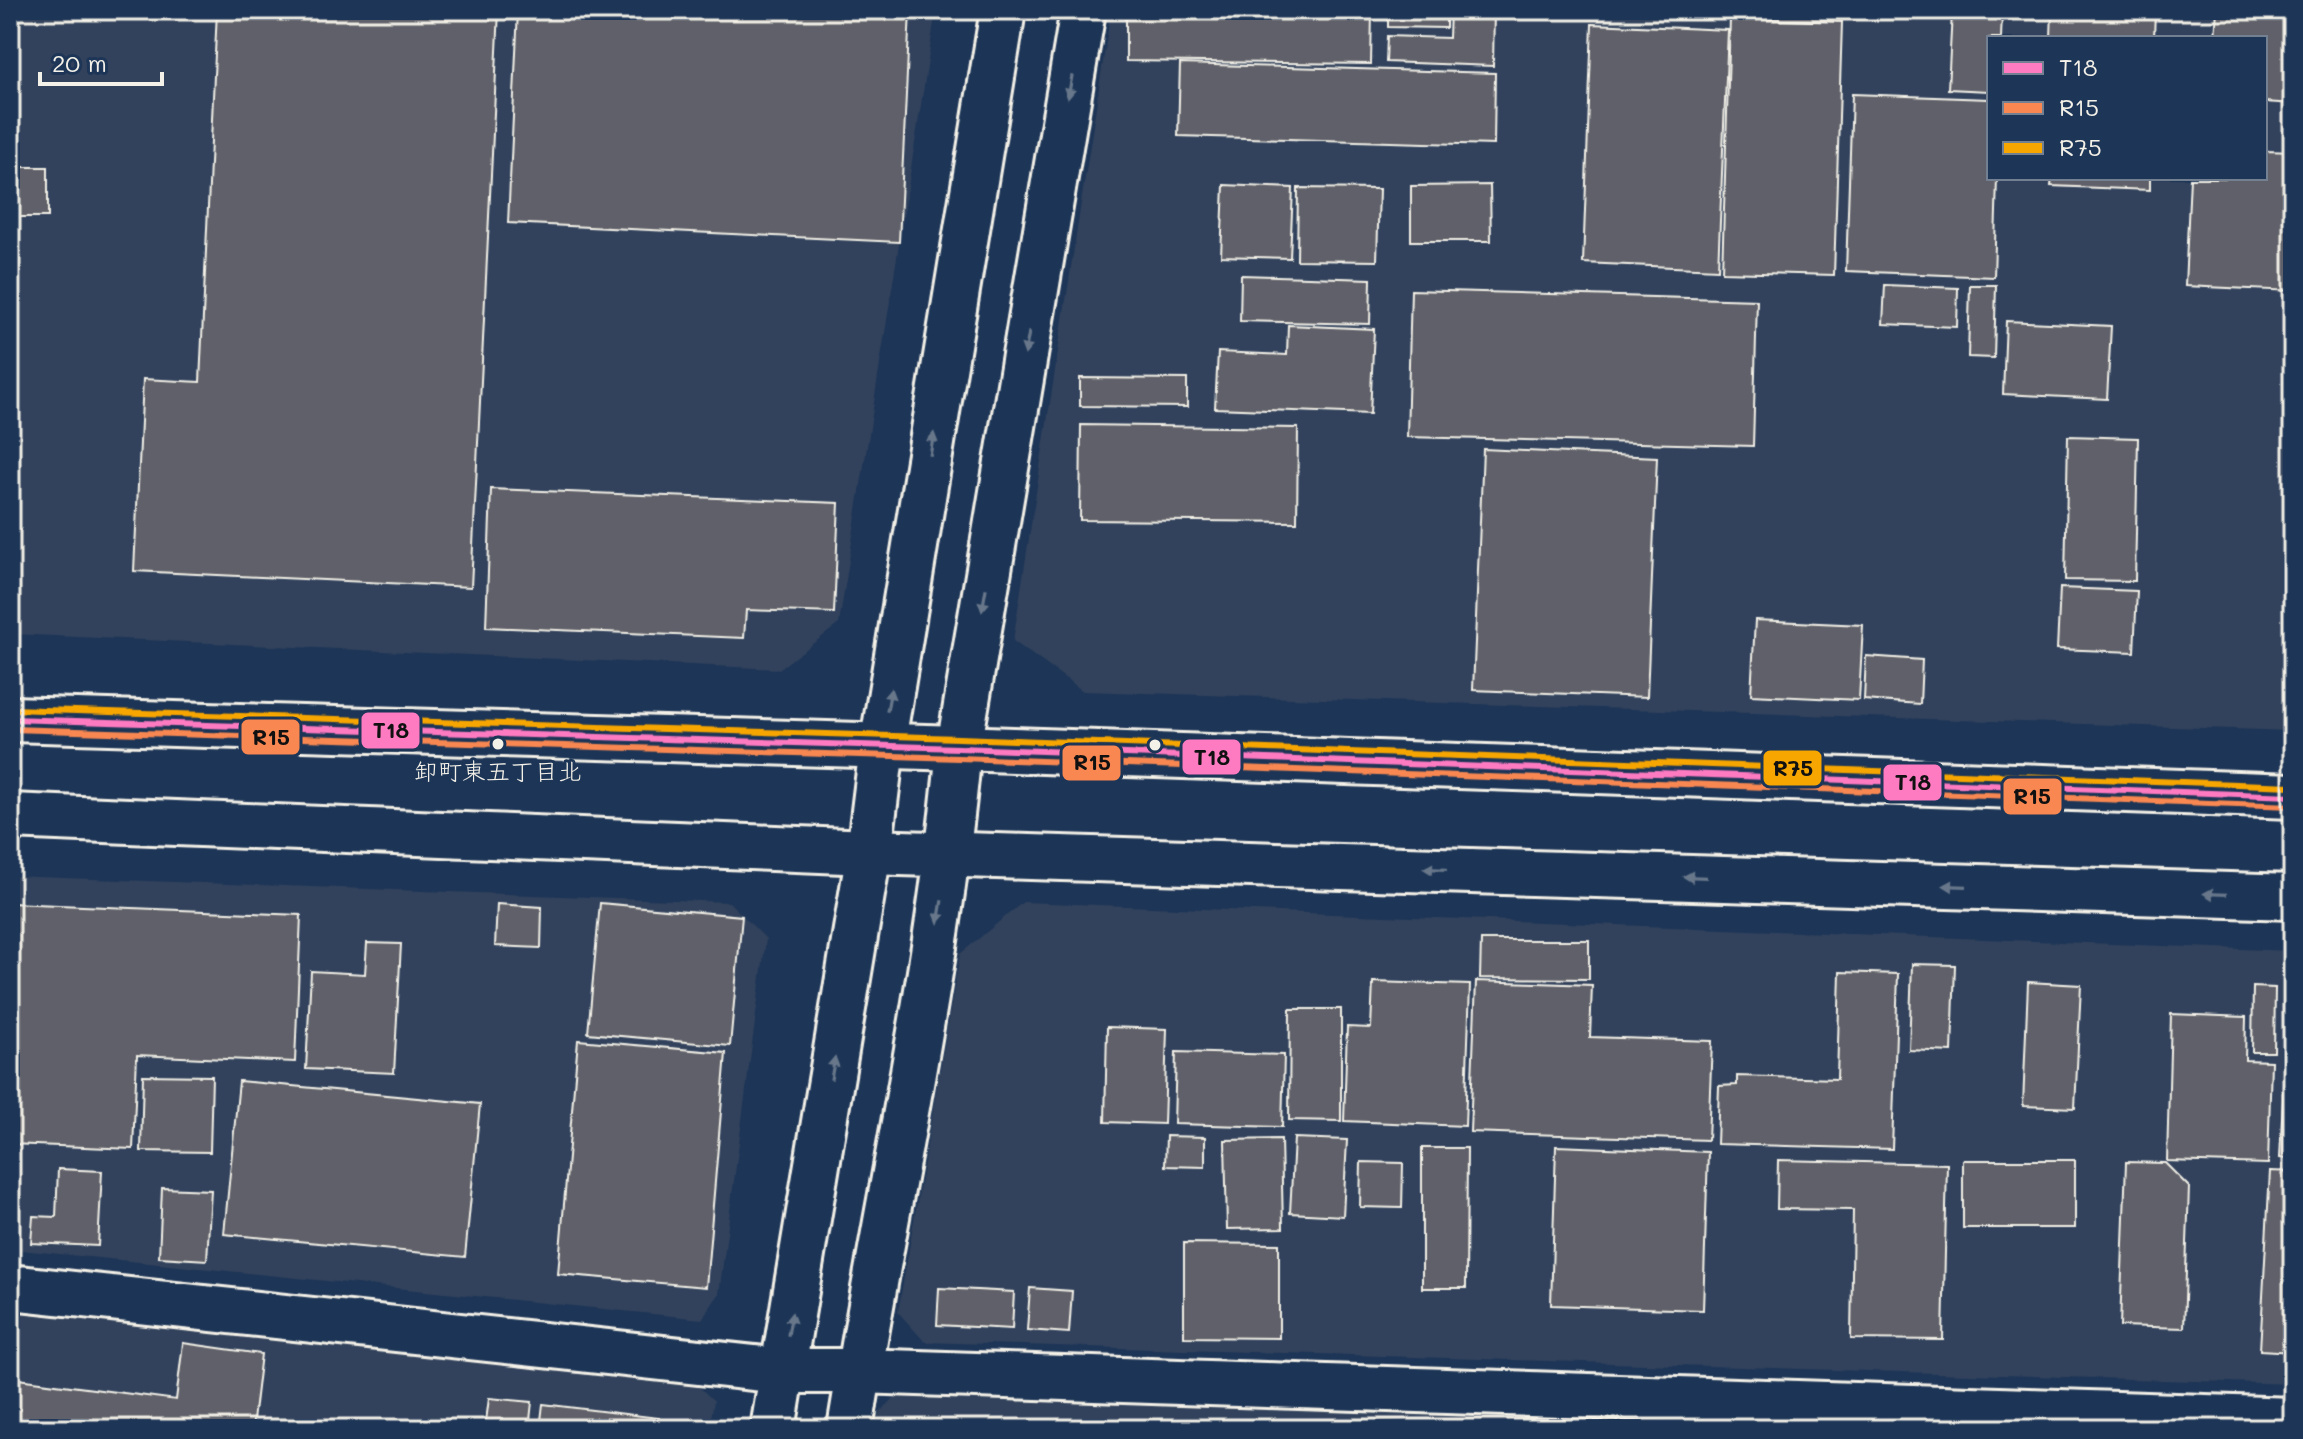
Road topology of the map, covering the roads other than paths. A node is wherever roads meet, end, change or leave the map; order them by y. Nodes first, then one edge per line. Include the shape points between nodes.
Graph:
1 (1003, 10) edge
2 (1083, 10) edge
3 (10, 719) edge
4 (882, 747) junction
5 (959, 748) junction
6 (2293, 796) edge
7 (10, 816) edge
8 (869, 852) junction
9 (949, 854) junction
10 (2293, 897) edge
11 (10, 1287) edge
12 (782, 1371) junction
13 (859, 1371) junction
14 (2293, 1420) edge
15 (773, 1429) edge
16 (850, 1429) edge

4 -> 1 street
2 -> 5 street
3 - 4 street
4 - 5 street
4 - 8 street
5 - 6 street
5 - 9 street
7 - 8 street
8 - 9 street
12 -> 8 street
10 -> 9 street
9 -> 13 street
11 - 12 street
12 - 13 street
12 - 15 street
13 - 14 street
13 - 16 street

